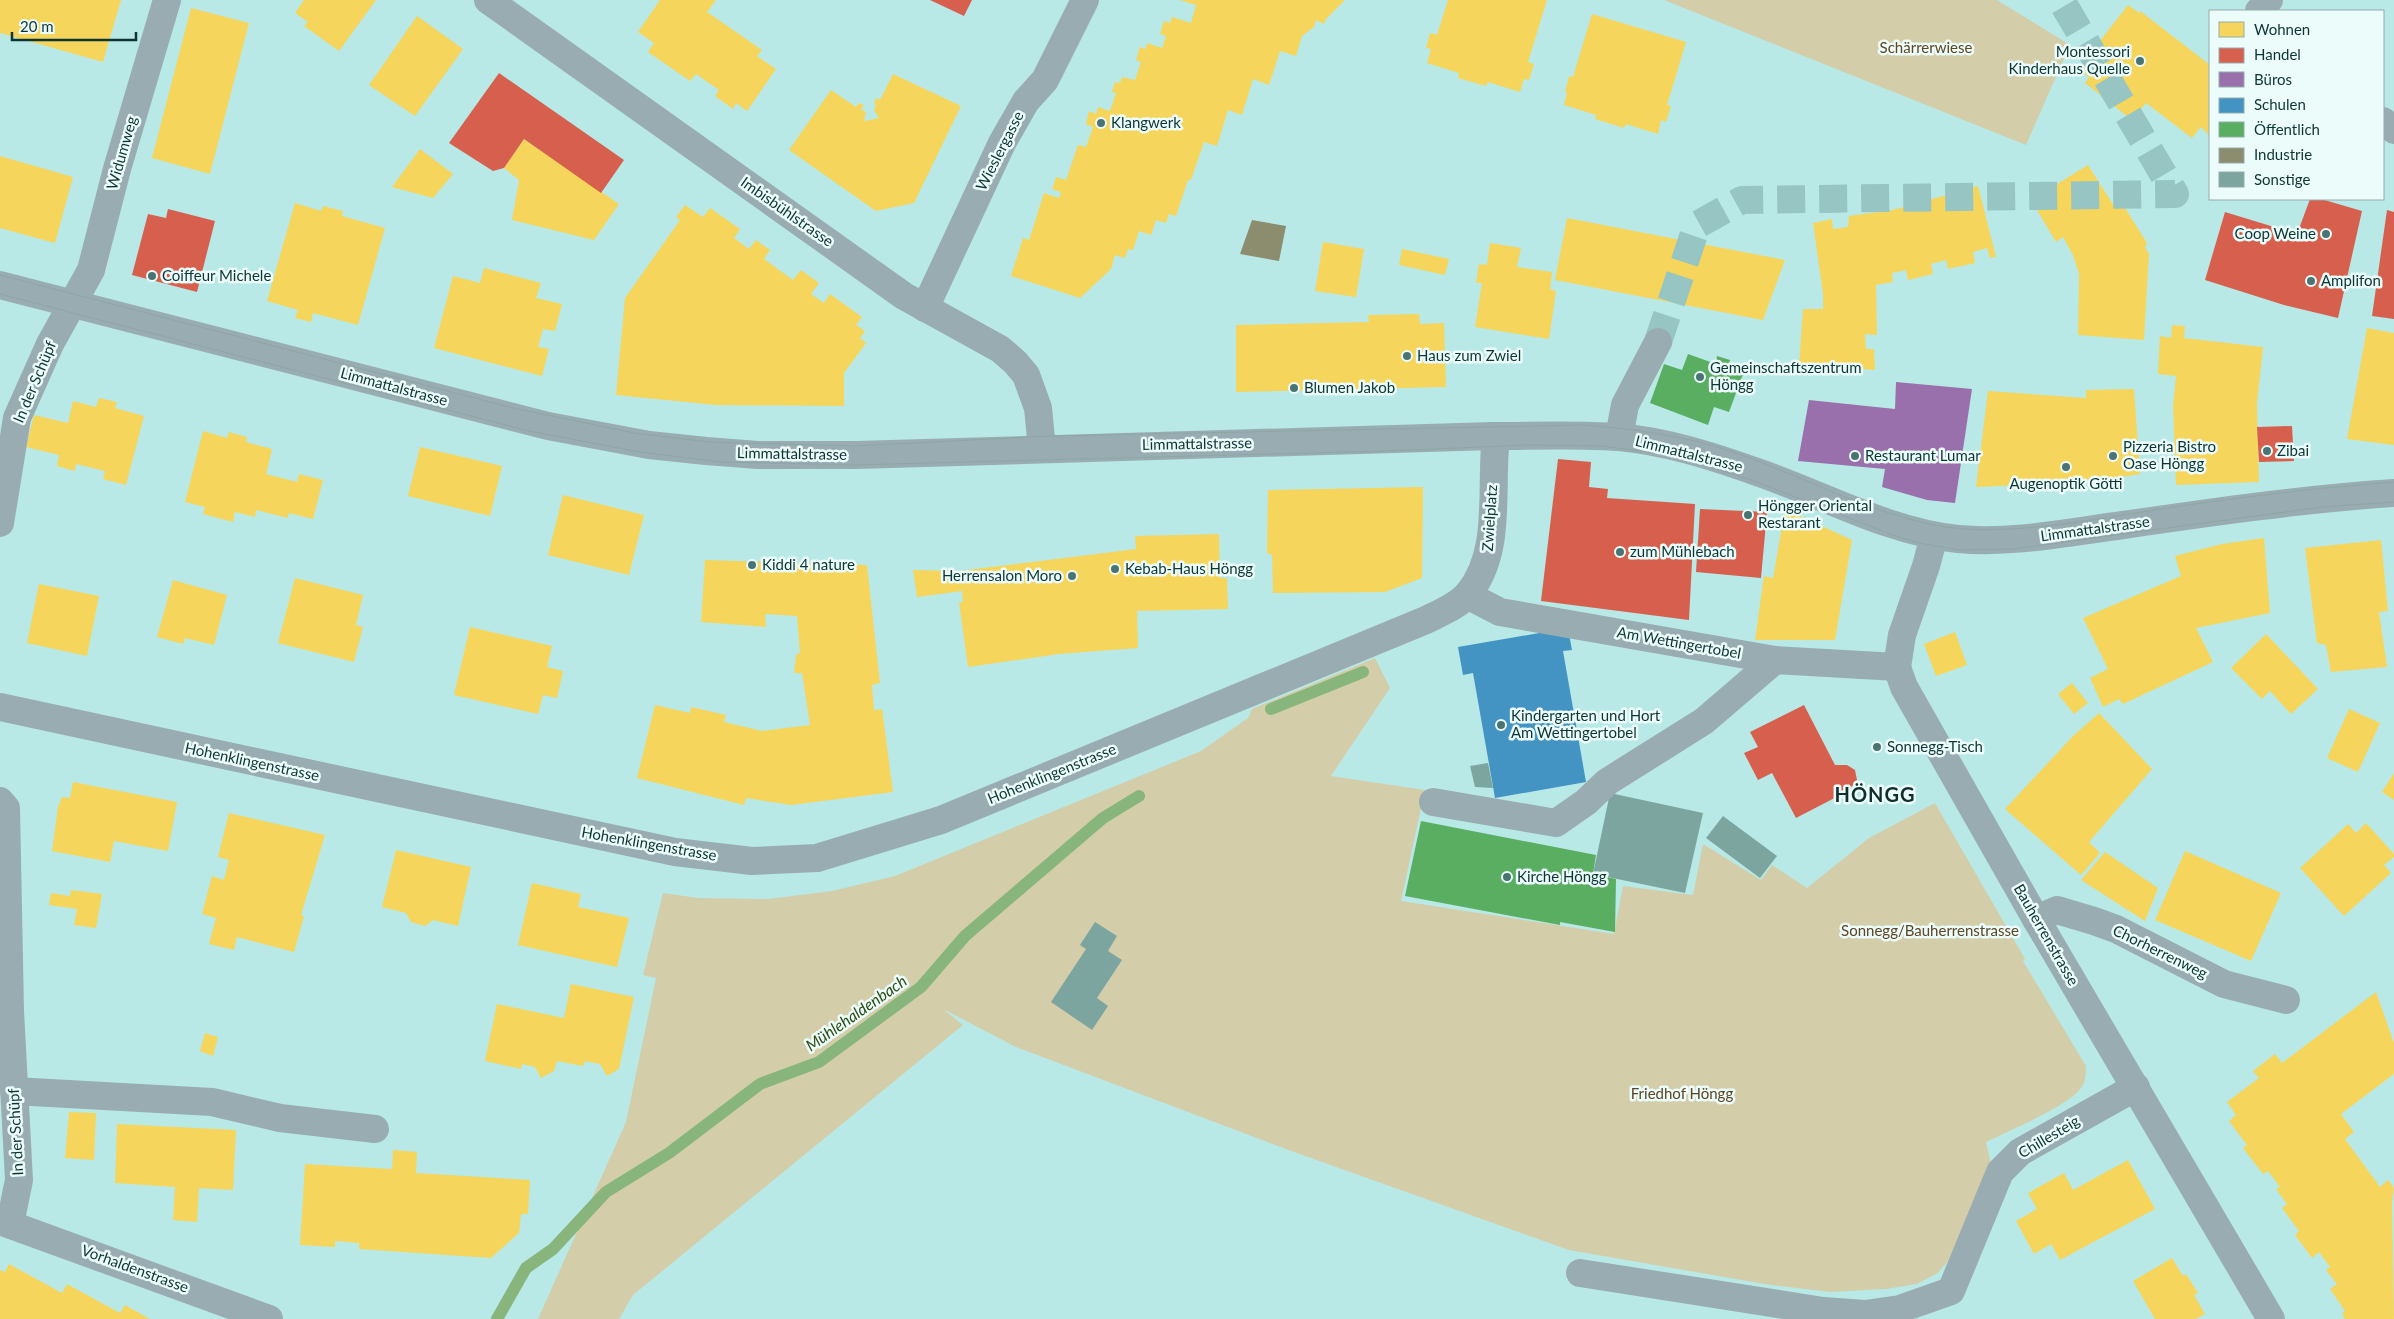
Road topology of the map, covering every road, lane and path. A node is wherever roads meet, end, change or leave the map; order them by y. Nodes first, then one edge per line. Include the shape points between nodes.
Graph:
1 (167, 0) edge
2 (488, 0) edge
3 (1085, 0) edge
4 (2246, 0) edge
5 (2269, 0) edge
6 (2256, 10) edge
7 (2258, 10) edge
8 (2384, 122) edge
9 (2394, 130) edge
10 (0, 285) edge
11 (72, 304) junction
12 (925, 308) junction
13 (1658, 342) tunnel mouth
14 (1493, 436) junction
15 (1619, 437) junction
16 (1042, 449) junction
17 (2394, 493) edge
18 (0, 523) edge
19 (1934, 536) junction
20 (1467, 595) junction
21 (1775, 660) junction
22 (1896, 667) junction
23 (0, 707) edge
24 (0, 801) edge
25 (1433, 802) dead end
26 (4, 860) edge
27 (2036, 919) junction
28 (2286, 1000) dead end
29 (2136, 1087) junction
30 (14, 1091) junction
31 (375, 1129) dead end
32 (5, 1222) edge
33 (1580, 1273) dead end
34 (269, 1319) edge
35 (2271, 1319) edge

1 - 11 street, Widumweg via 91,270
2 - 12 street, Imbisbühlstrasse
3 - 12 street, Wieslergasse via 1045,80 1026,101 1002,142
4 - 6 street
5 - 7 street
8 - 9 street
10 - 11 street, Limmattalstrasse
11 - 16 street, Limmattalstrasse via 505,416 649,444 706,452 806,456
11 - 18 street, In der Schüpf via 17,418
12 - 16 street, Imbisbühlstrasse via 1000,349 1026,375 1038,408
13 - 15 street via 1625,405
14 - 15 street, Limmattalstrasse
14 - 16 street, Limmattalstrasse
14 - 20 street, Zwielplatz via 1492,533 1486,567
15 - 19 street, Limmattalstrasse via 1656,442 1702,454
17 - 19 street, Limmattalstrasse via 2319,498 2025,538
19 - 22 street via 1902,635
20 - 21 street, Am Wettingertobel via 1500,612
20 - 23 street, Hohenklingenstrasse via 1426,620 941,820 817,858 752,861 675,852
21 - 22 street, Am Wettingertobel
21 - 25 street via 1704,721 1607,782 1556,823
22 - 27 street, Bauherrenstrasse via 1913,705
24 - 26 street, In der Schüpf via 6,808
26 - 30 street, In der Schüpf
27 - 28 street, Chorherrenweg via 2057,910 2094,921 2224,984
27 - 29 street, Bauherrenstrasse
29 - 33 street, Chillesteig via 2020,1152 2000,1172 1951,1291 1900,1309 1865,1314 1823,1311
29 - 35 street, Bauherrenstrasse
30 - 31 street via 212,1102 280,1118
30 - 32 street, In der Schüpf via 19,1180
32 - 34 street, Vorhaldenstrasse

